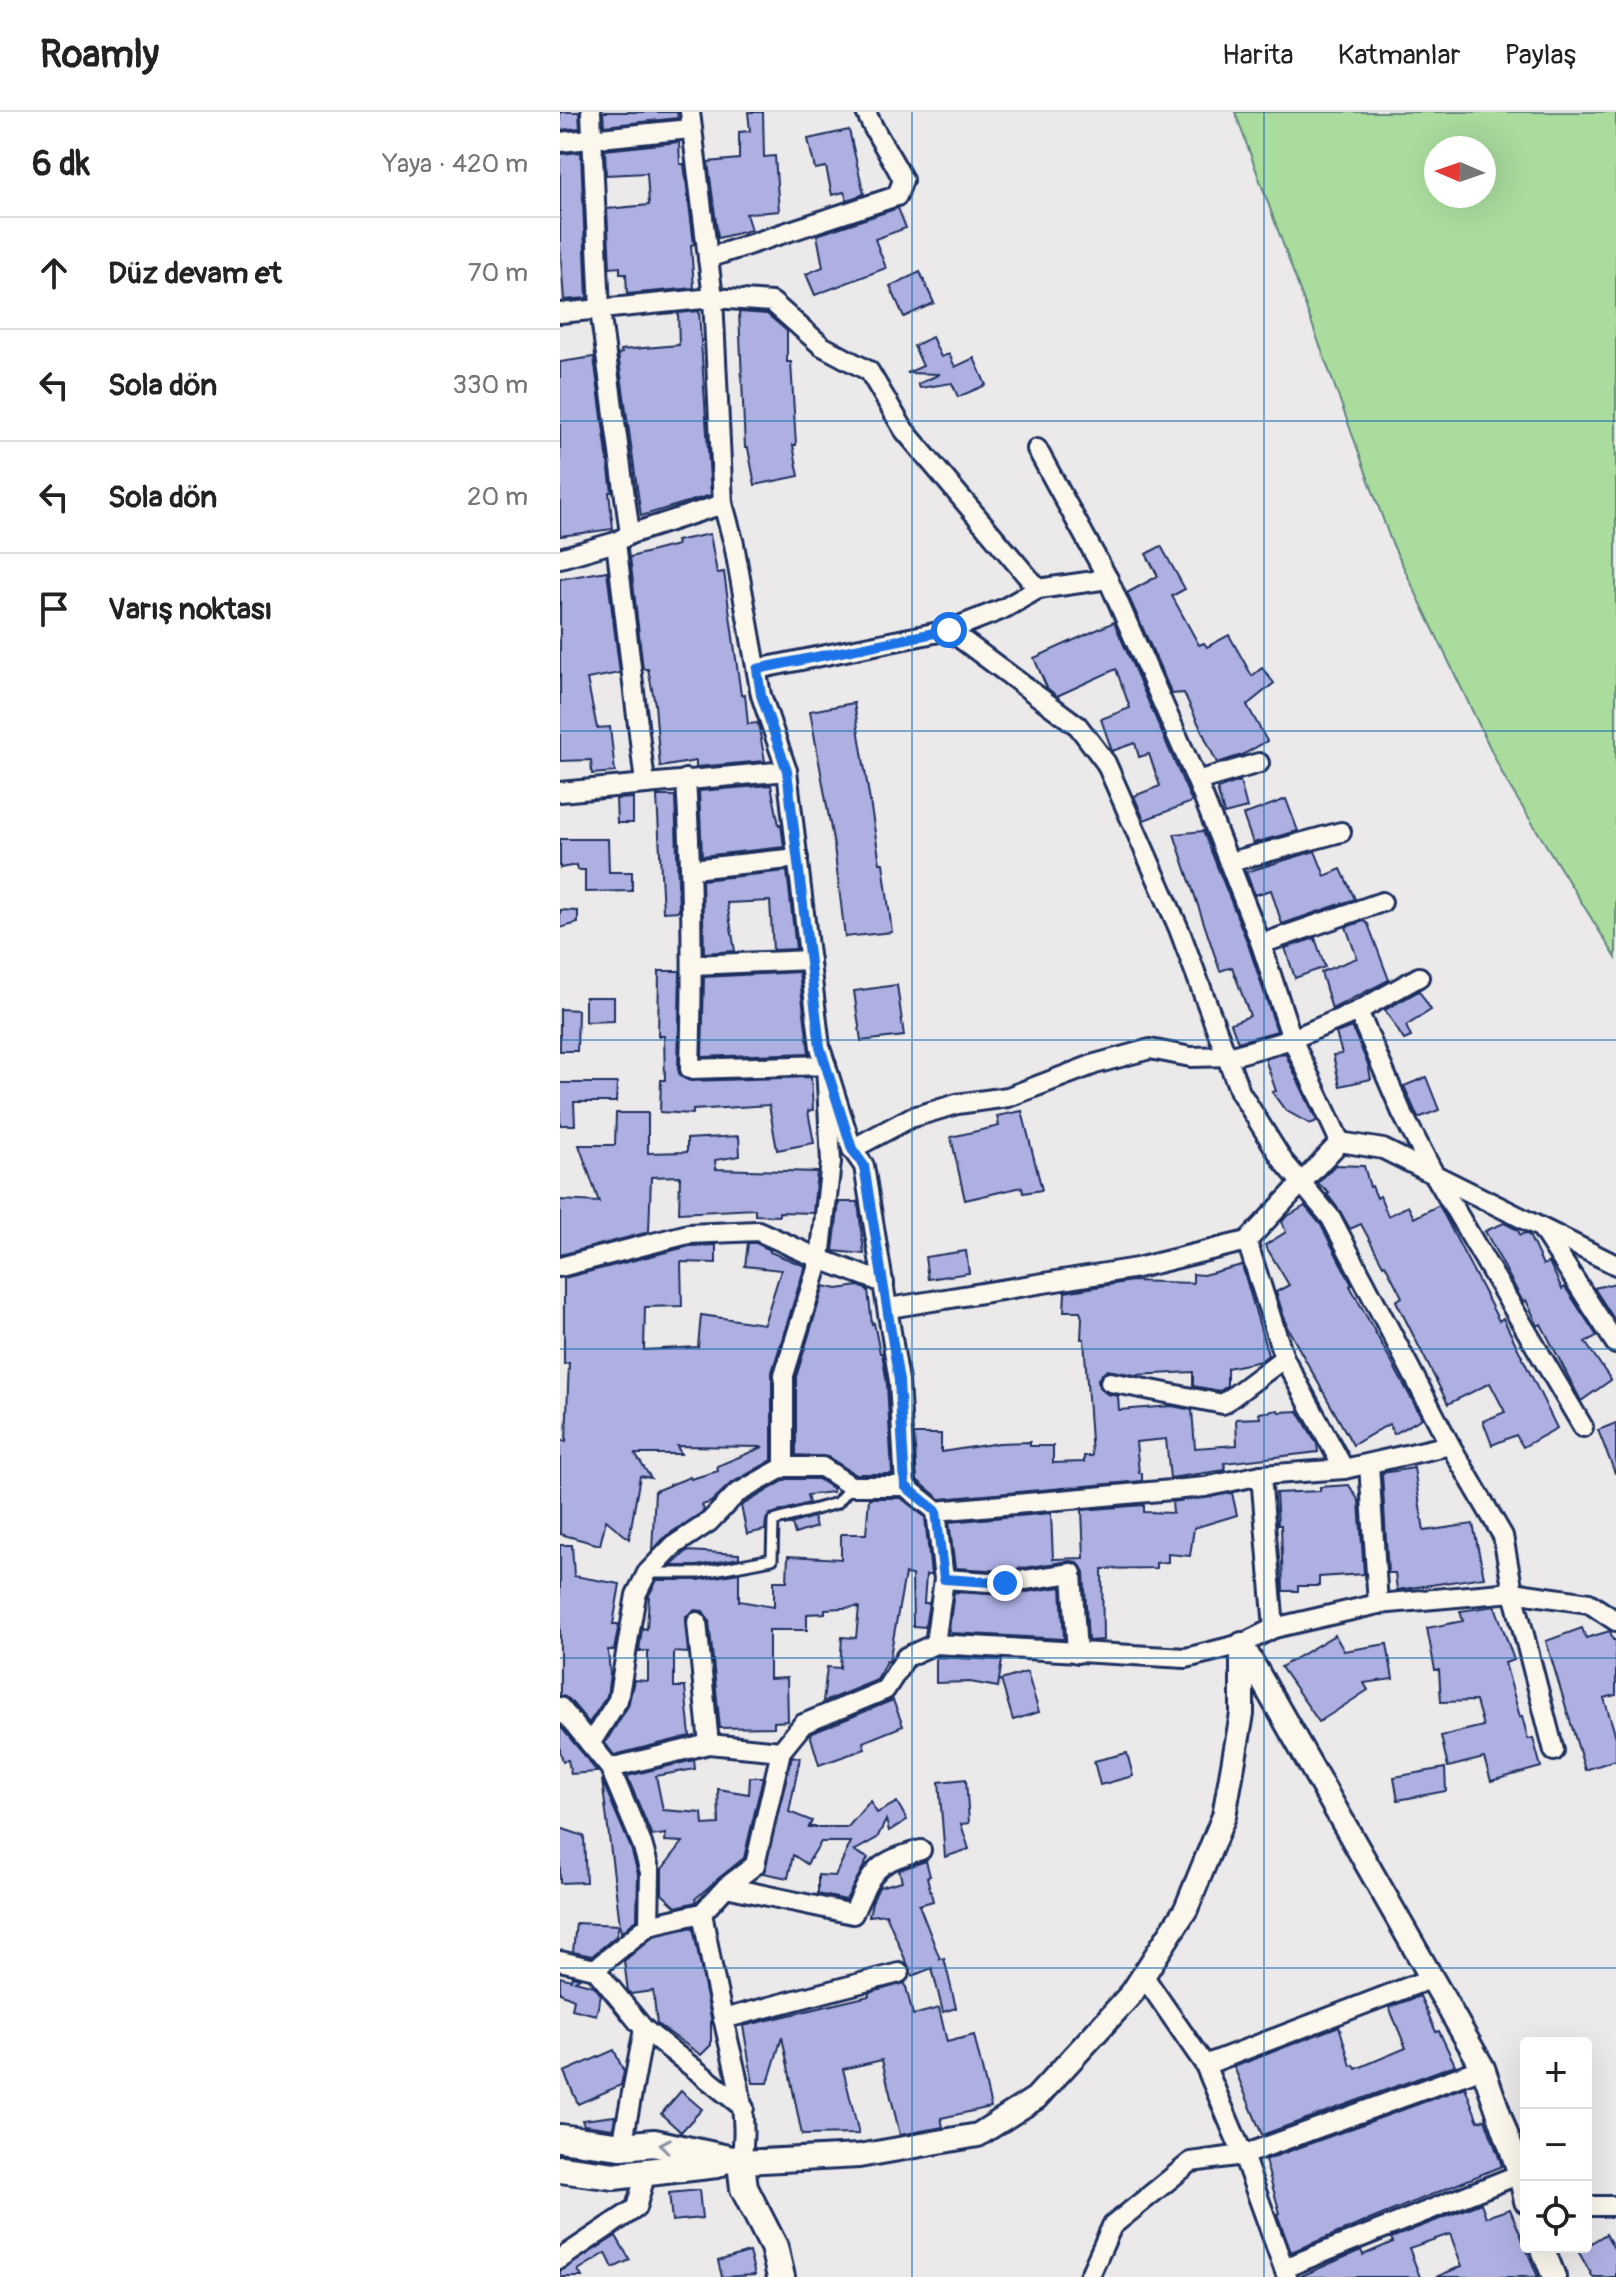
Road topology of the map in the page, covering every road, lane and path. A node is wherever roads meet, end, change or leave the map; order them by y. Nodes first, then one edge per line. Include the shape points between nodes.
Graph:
1 (591, 112) edge
2 (866, 112) edge
3 (690, 120) edge
4 (593, 139) junction
5 (560, 142) edge
6 (708, 258) junction
7 (713, 298) junction
8 (600, 310) junction
9 (560, 313) edge
10 (1037, 449) dead end
11 (723, 504) junction
12 (623, 538) junction
13 (560, 558) edge
14 (1108, 579) junction
15 (1038, 589) junction
16 (949, 630) junction
17 (757, 669) junction
18 (1259, 763) dead end
19 (787, 771) junction
20 (686, 779) junction
21 (1197, 781) junction
22 (645, 783) junction
23 (560, 792) edge
24 (1341, 832) dead end
25 (798, 858) junction
26 (1230, 862) junction
27 (692, 869) junction
28 (1382, 902) dead end
29 (1261, 944) junction
30 (810, 960) junction
31 (693, 965) junction
32 (1419, 977) dead end
33 (1358, 1011) junction
34 (1292, 1039) junction
35 (1225, 1057) junction
36 (826, 1065) junction
37 (1340, 1142) junction
38 (852, 1149) junction
39 (1434, 1174) junction
40 (1302, 1182) junction
41 (1540, 1227) junction
42 (1247, 1241) junction
43 (820, 1259) junction
44 (1616, 1265) edge
45 (560, 1267) edge
46 (884, 1283) junction
47 (889, 1308) junction
48 (1616, 1344) edge
49 (1284, 1358) junction
50 (1110, 1382) dead end
51 (1583, 1427) dead end
52 (1450, 1445) junction
53 (1369, 1464) junction
54 (784, 1467) junction
55 (1344, 1469) junction
56 (1261, 1475) junction
57 (851, 1486) junction
58 (905, 1486) junction
59 (936, 1511) junction
60 (647, 1573) junction
61 (944, 1579) junction
62 (1513, 1592) junction
63 (1378, 1604) junction
64 (1616, 1621) edge
65 (697, 1622) dead end
66 (1274, 1628) junction
67 (935, 1644) junction
68 (1242, 1644) junction
69 (1077, 1653) junction
70 (560, 1707) edge
71 (590, 1744) junction
72 (709, 1744) junction
73 (781, 1751) junction
74 (1554, 1751) dead end
75 (610, 1768) junction
76 (921, 1850) dead end
77 (726, 1887) junction
78 (702, 1913) junction
79 (649, 1925) junction
80 (560, 1961) edge
81 (595, 1969) junction
82 (899, 1973) dead end
83 (1143, 1975) junction
84 (1432, 1978) junction
85 (723, 2019) junction
86 (644, 2029) junction
87 (1205, 2065) junction
88 (1483, 2068) junction
89 (744, 2108) junction
90 (560, 2138) edge
91 (622, 2146) junction
92 (1243, 2155) junction
93 (741, 2162) junction
94 (560, 2169) edge
95 (646, 2172) junction
96 (1520, 2174) joint
97 (1592, 2206) edge
98 (1616, 2206) edge
99 (1544, 2253) edge
100 (560, 2259) edge
101 (1286, 2273) edge
102 (781, 2277) edge
103 (1089, 2277) edge
104 (1554, 2277) edge

1 - 4 street
2 - 6 street via 903,180 897,196
3 - 4 street
3 - 6 street
4 - 5 street
4 - 8 street
6 - 7 street
7 - 8 street
7 - 11 street
7 - 15 street via 772,302 822,346 869,371 904,430
8 - 9 street
8 - 12 street
10 - 14 street
11 - 12 street
11 - 17 street
12 - 13 street
12 - 22 street
14 - 15 street
14 - 21 street
15 - 16 street
16 - 17 street
16 - 35 street via 1078,726 1106,763 1179,929
17 - 19 street
18 - 21 street
19 - 20 street
19 - 25 street
20 - 22 street
20 - 27 street
21 - 26 street
22 - 23 street
24 - 26 street
25 - 27 street
25 - 30 street
26 - 29 street
27 - 31 street
28 - 29 street
29 - 34 street
30 - 31 street
30 - 36 street
31 - 36 street via 690,1069
32 - 33 street
33 - 34 street
33 - 39 street
34 - 35 street
34 - 37 street
35 - 38 street via 1150,1049 1008,1097 910,1118
35 - 40 street via 1240,1092
36 - 38 street
36 - 43 street via 831,1162
37 - 39 street via 1383,1149
37 - 40 street
38 - 46 street via 864,1166
39 - 41 street
39 - 51 street
40 - 42 street
40 - 52 street via 1331,1218
41 - 44 street
41 - 48 street
42 - 47 street via 1137,1268
42 - 49 street
43 - 45 street via 758,1231 688,1234
43 - 46 street
43 - 54 street via 784,1375
46 - 47 street
47 - 58 street
49 - 50 street via 1223,1404
49 - 55 street
52 - 53 street
52 - 62 street via 1503,1536
53 - 55 street
53 - 63 street
54 - 57 street via 822,1467
54 - 60 street via 736,1494
55 - 56 street
56 - 59 street via 1205,1487
56 - 66 street
57 - 58 street
57 - 60 lane via 837,1503 773,1521 772,1559 698,1573
58 - 59 street
59 - 61 street
60 - 71 street via 636,1595 618,1700
61 - 67 street
61 - 69 street via 1005,1583 1072,1573
62 - 63 street
62 - 64 street via 1589,1603
62 - 74 street
63 - 66 street
65 - 72 street
66 - 68 street
67 - 69 street
67 - 73 street via 906,1657 885,1690 803,1724
68 - 69 street via 1186,1658
68 - 83 street via 1242,1714 1224,1816 1186,1909
68 - 84 street
70 - 71 street
71 - 75 street
72 - 73 street
72 - 75 street
73 - 77 street via 755,1865
75 - 79 street via 650,1872
76 - 77 street via 878,1866 853,1914
77 - 78 street
78 - 79 street
78 - 85 street
79 - 81 street
80 - 81 street
81 - 86 street
82 - 85 street
83 - 87 street
83 - 93 street via 1036,2098 978,2135 859,2156
84 - 87 street
84 - 88 street
85 - 89 street
86 - 89 street
86 - 91 street
87 - 92 street
88 - 92 street
88 - 96 street
89 - 93 street
90 - 91 main road
93 -> 91 main road via 654,2143
92 - 101 street
92 - 103 street via 1191,2162 1112,2226
93 - 95 main road
93 - 102 main road via 744,2188 774,2247
94 - 95 main road via 614,2176
95 - 100 street via 636,2208
96 - 101 street
97 - 98 street
99 - 104 street

